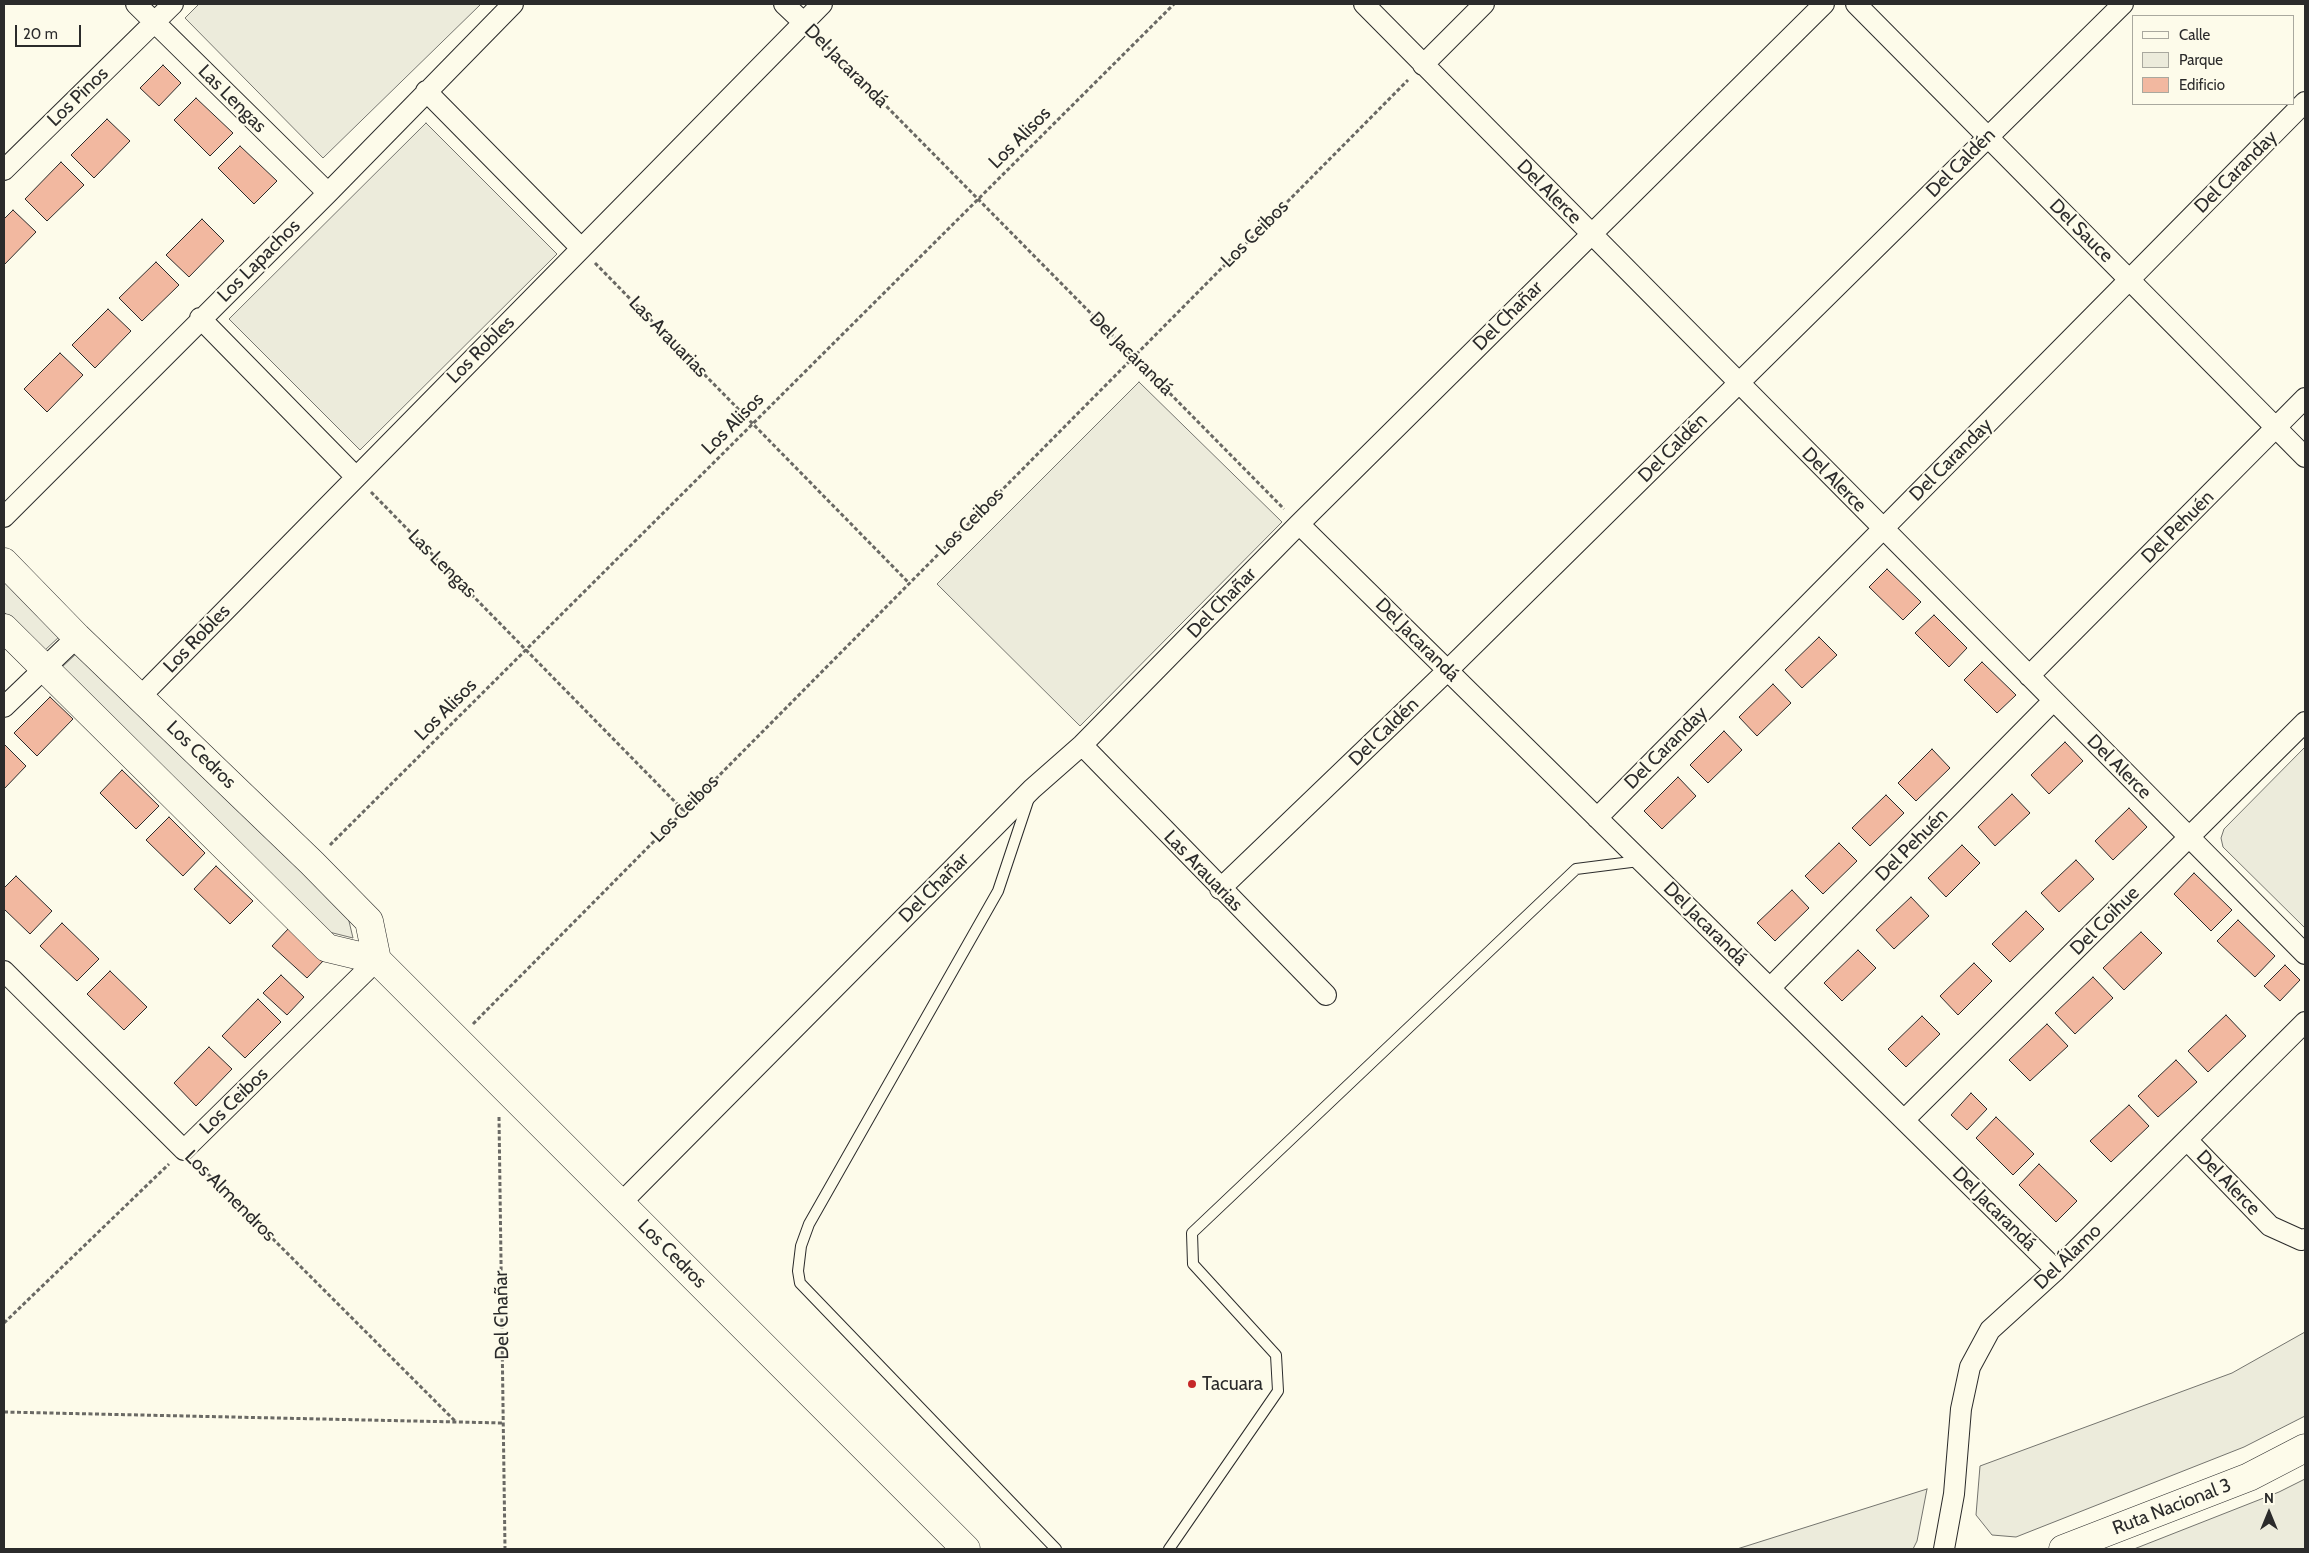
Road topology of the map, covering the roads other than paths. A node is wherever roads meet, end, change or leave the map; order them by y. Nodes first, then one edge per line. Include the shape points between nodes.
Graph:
1 (136, 4) edge
2 (173, 4) edge
3 (513, 4) edge
4 (784, 4) edge
5 (822, 4) edge
6 (1364, 4) edge
7 (1484, 4) edge
8 (1824, 4) edge
9 (1856, 4) edge
10 (2123, 4) edge
11 (154, 22) junction
12 (803, 22) junction
13 (1423, 65) junction
14 (426, 91) junction
15 (2305, 102) edge
16 (1988, 137) junction
17 (4, 170) edge
18 (328, 193) junction
19 (1591, 234) junction
20 (581, 248) junction
21 (2129, 280) junction
22 (200, 318) junction
23 (1738, 383) junction
24 (2305, 398) edge
25 (2276, 428) junction
26 (2305, 457) edge
27 (356, 477) junction
28 (4, 517) edge
29 (1298, 524) junction
30 (1883, 529) junction
31 (4, 562) edge
32 (4, 628) edge
33 (77, 637) junction
34 (44, 668) junction
35 (1447, 671) junction
36 (2029, 676) junction
37 (141, 696) junction
38 (2053, 701) junction
39 (4, 707) edge
40 (2305, 722) edge
41 (1082, 745) junction
42 (1032, 789) junction
43 (1597, 818) junction
44 (2189, 838) junction
45 (1640, 860) junction
46 (1220, 889) junction
47 (2305, 954) edge
48 (377, 960) junction
49 (4, 971) edge
50 (1770, 988) junction
51 (1326, 995) dead end
52 (2305, 1022) edge
53 (1904, 1120) junction
54 (2186, 1140) junction
55 (184, 1150) joint
56 (621, 1203) junction
57 (2305, 1239) edge
58 (2056, 1270) junction
59 (2305, 1448) edge
60 (966, 1549) edge
61 (1056, 1549) edge
62 (1169, 1549) edge
63 (1944, 1549) edge
64 (2063, 1549) edge

1 - 11 street, Las Lengas
2 - 11 street, Los Pinos
3 - 14 street, Los Lapachos
4 - 12 street, Del Jacarandá
5 - 12 street, Los Robles
6 - 13 street, Del Alerce
7 - 13 street
8 - 19 street, Del Chañar
9 - 16 street, Del Sauce
10 - 16 street, Del Caldén
11 - 17 street, Los Pinos
11 - 18 street, Las Lengas
12 - 20 street, Los Robles
13 - 19 street, Del Alerce
14 - 18 street, Los Lapachos
14 - 20 street
15 - 21 street, Del Caranday
16 - 21 street, Del Sauce
16 - 23 street, Del Caldén
18 - 22 street, Los Lapachos
19 - 23 street, Del Alerce
19 - 29 street, Del Chañar
20 - 27 street, Los Robles
21 - 25 street, Del Sauce
21 - 30 street, Del Caranday
22 - 27 street
22 - 28 street, Los Lapachos
23 - 30 street, Del Alerce
23 - 35 street, Del Caldén
24 - 25 street, Del Pehuén
25 - 26 street, Del Sauce
25 - 36 street, Del Pehuén
27 - 37 street, Los Robles
29 - 35 street, Del Jacarandá
29 - 41 street, Del Chañar
30 - 36 street, Del Alerce
30 - 43 street, Del Caranday
31 - 33 main road, Los Cedros
32 - 34 main road
33 - 34 street
33 - 37 main road, Los Cedros
34 - 39 street
34 - 48 main road via 327,948
35 - 43 street, Del Jacarandá
35 - 46 street, Del Caldén
36 - 38 street, Del Alerce
37 - 48 main road, Los Cedros via 369,920
38 - 44 street, Del Alerce
38 - 50 street, Del Pehuén
40 - 44 street, Del Coihue
41 - 42 street, Del Chañar
41 - 46 street, Las Arauarias
42 - 56 street, Del Chañar
42 - 61 lane via 998,891 809,1224 801,1246 798,1271 800,1283
43 - 45 street, Del Jacarandá
44 - 47 street, Del Alerce
44 - 53 street, Del Coihue
45 - 50 street, Del Jacarandá
45 - 62 lane via 1576,869 1192,1233 1193,1264 1276,1355 1278,1391
46 - 51 street, Las Arauarias
48 - 55 street, Los Ceibos
48 - 56 main road, Los Cedros
49 - 55 street, Los Almendros
50 - 53 street, Del Jacarandá
52 - 54 street, Del Álamo
53 - 58 street, Del Jacarandá
54 - 57 street, Del Alerce via 2270,1226
54 - 58 street, Del Álamo
56 - 60 main road, Los Cedros
58 - 63 street, Del Álamo via 1990,1330 1970,1368 1961,1409 1954,1494
59 - 64 main road, Ruta Nacional 3 via 2249,1477

